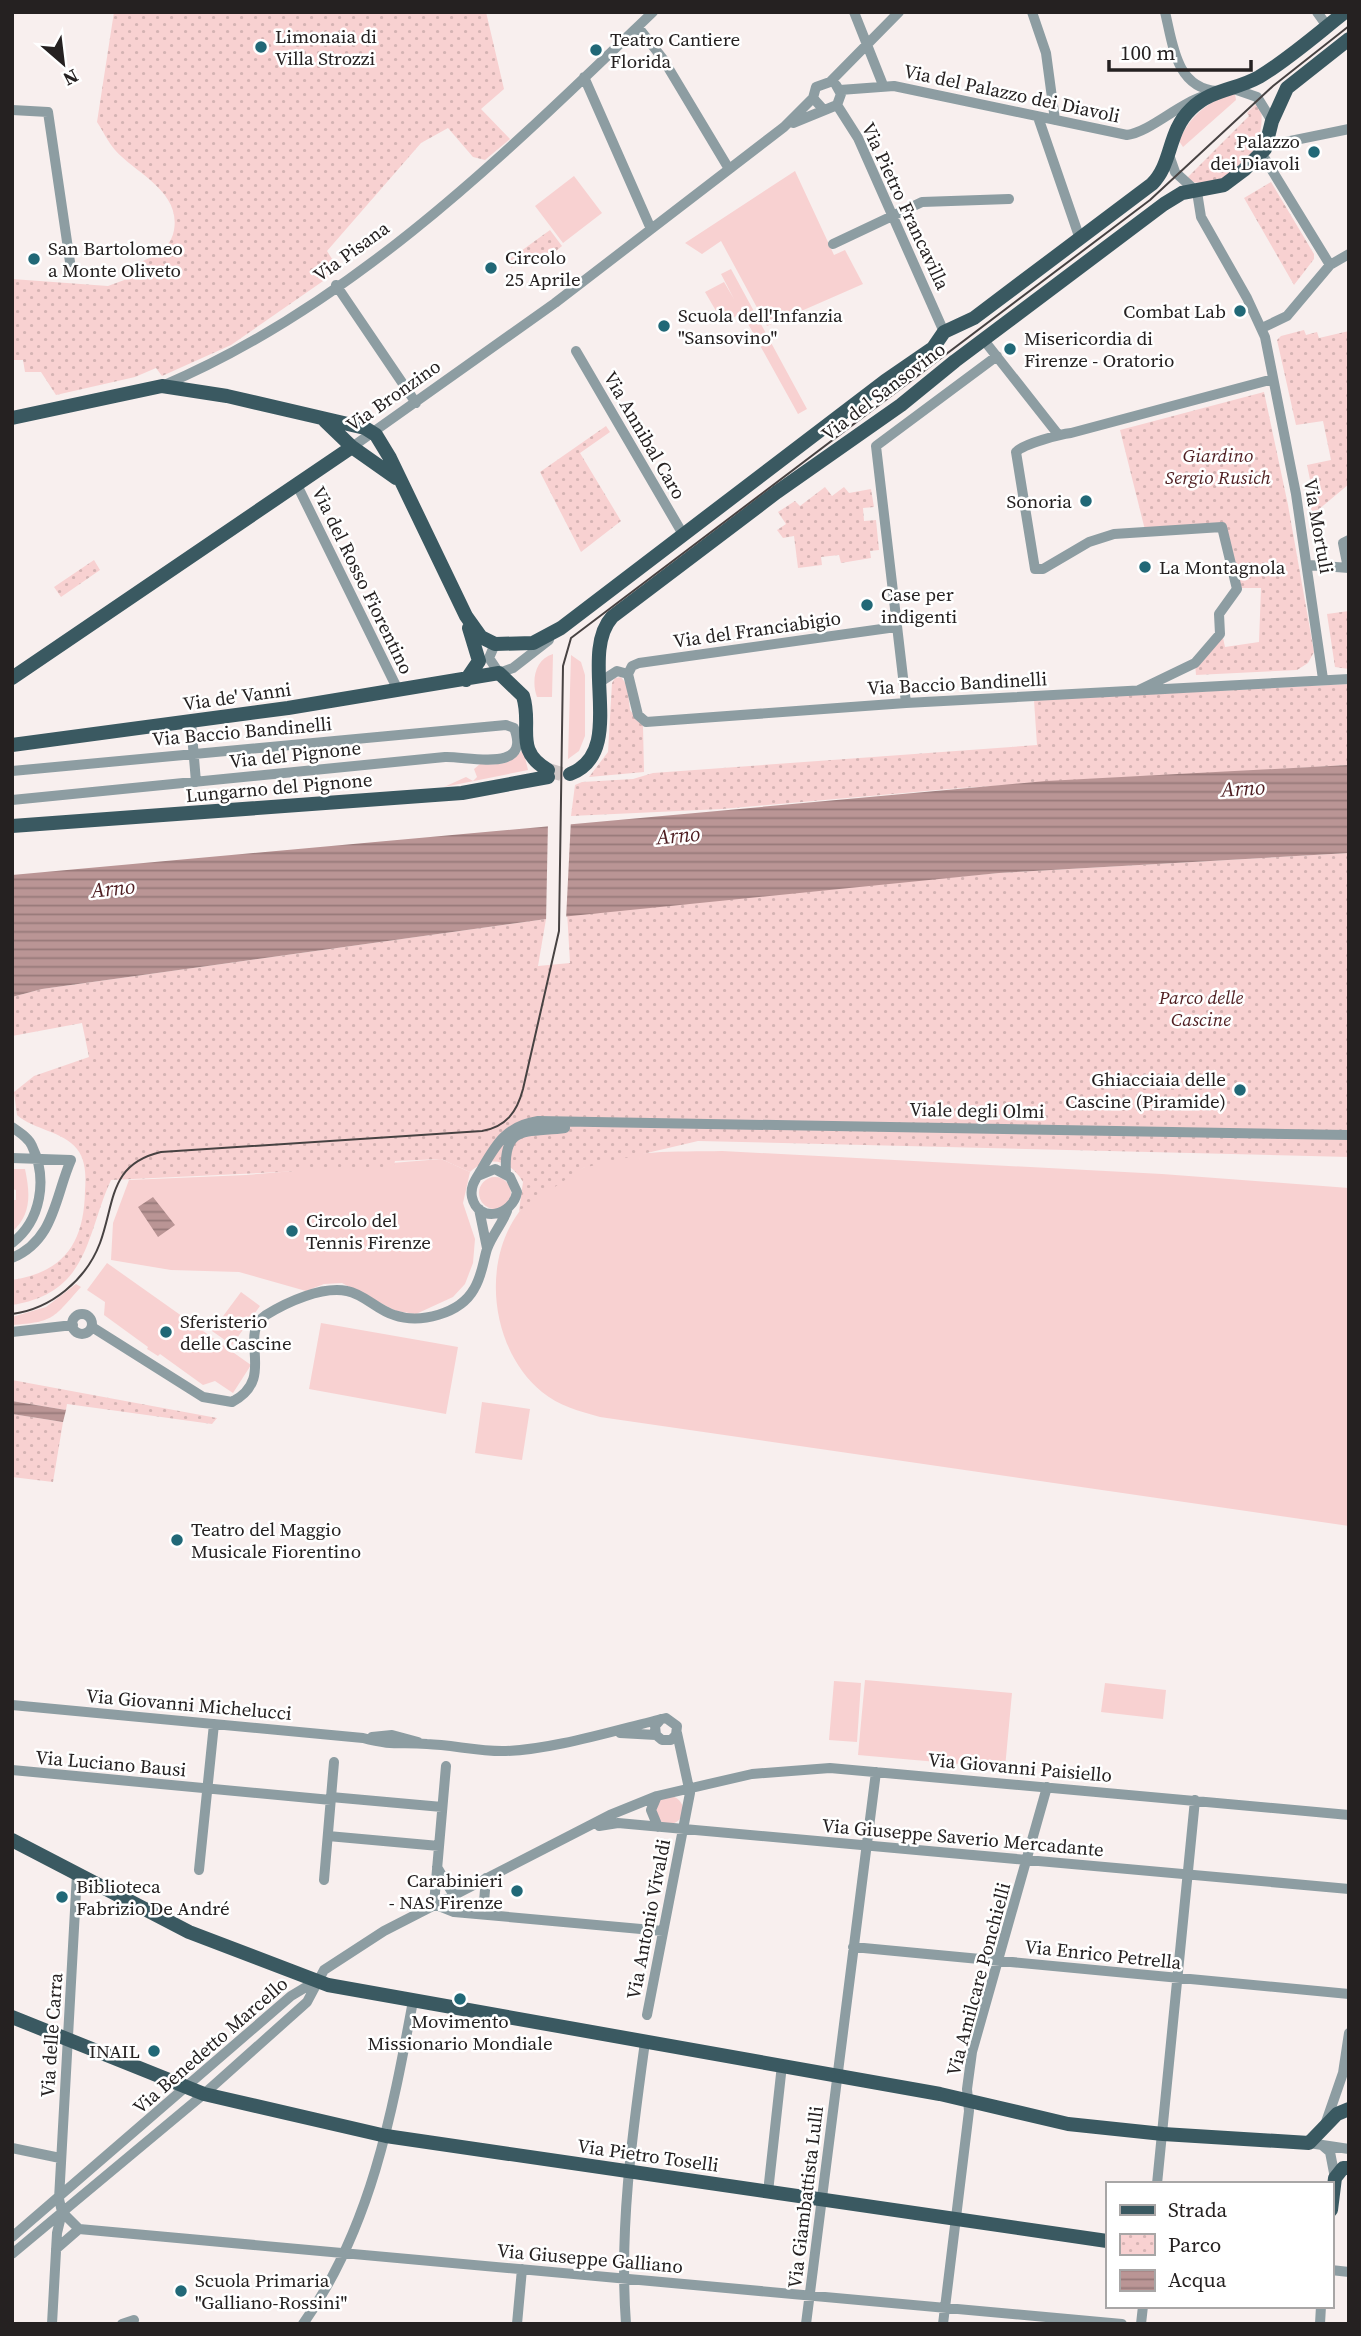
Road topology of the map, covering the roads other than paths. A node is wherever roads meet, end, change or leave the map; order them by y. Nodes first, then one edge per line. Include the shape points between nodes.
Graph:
1 (854, 12) edge
2 (899, 12) edge
3 (1032, 12) edge
4 (1165, 12) edge
5 (1317, 12) edge
6 (1345, 12) edge
7 (649, 14) edge
8 (1327, 26) junction
9 (638, 27) junction
10 (1349, 39) edge
11 (867, 42) junction
12 (584, 77) junction
13 (883, 85) junction
14 (835, 86) junction
15 (1219, 91) junction
16 (813, 98) junction
17 (837, 105) junction
18 (823, 109) junction
19 (12, 110) edge
20 (1038, 117) junction
21 (1055, 120) junction
22 (1272, 121) junction
23 (784, 127) junction
24 (1349, 129) edge
25 (1264, 150) junction
26 (1168, 151) junction
27 (729, 169) junction
28 (1197, 192) junction
29 (1009, 199) dead end
30 (893, 214) junction
31 (651, 229) junction
32 (1080, 239) junction
33 (833, 244) dead end
34 (1349, 254) edge
35 (70, 262) dead end
36 (1330, 265) junction
37 (336, 285) junction
38 (943, 328) junction
39 (1262, 328) junction
40 (984, 339) junction
41 (576, 351) dead end
42 (997, 356) junction
43 (1273, 379) junction
44 (162, 386) junction
45 (416, 403) junction
46 (12, 418) edge
47 (318, 418) junction
48 (373, 432) junction
49 (1057, 433) junction
50 (352, 447) junction
51 (400, 482) junction
52 (297, 485) junction
53 (684, 536) junction
54 (1349, 540) edge
55 (1309, 565) junction
56 (1348, 568) edge
57 (466, 616) junction
58 (896, 626) junction
59 (561, 628) junction
60 (495, 644) junction
61 (499, 673) junction
62 (628, 674) junction
63 (12, 678) edge
64 (1349, 678) edge
65 (1323, 679) junction
66 (466, 680) junction
67 (600, 682) junction
68 (398, 690) junction
69 (1139, 690) junction
70 (906, 703) junction
71 (191, 722) junction
72 (475, 727) joint
73 (12, 745) edge
74 (194, 752) junction
75 (12, 771) edge
76 (570, 774) dead end
77 (196, 782) junction
78 (12, 800) edge
79 (12, 826) edge
80 (605, 1122) junction
81 (12, 1127) edge
82 (1349, 1135) edge
83 (12, 1158) edge
84 (36, 1159) junction
85 (506, 1173) junction
86 (478, 1176) junction
87 (479, 1209) junction
88 (507, 1211) junction
89 (12, 1243) edge
90 (487, 1248) junction
91 (12, 1258) edge
92 (12, 1332) edge
93 (12, 1705) edge
94 (661, 1719) junction
95 (214, 1724) junction
96 (677, 1733) junction
97 (596, 1735) junction
98 (656, 1735) junction
99 (668, 1741) junction
100 (682, 1755) junction
101 (334, 1762) dead end
102 (446, 1766) dead end
103 (12, 1770) edge
104 (876, 1772) junction
105 (689, 1786) junction
106 (1047, 1787) junction
107 (207, 1790) junction
108 (657, 1796) junction
109 (331, 1799) junction
110 (1195, 1800) junction
111 (442, 1807) junction
112 (1349, 1815) edge
113 (658, 1827) junction
114 (683, 1829) junction
115 (576, 1833) junction
116 (328, 1836) junction
117 (12, 1840) edge
118 (439, 1846) junction
119 (866, 1846) junction
120 (1027, 1860) junction
121 (437, 1867) junction
122 (200, 1870) dead end
123 (77, 1874) junction
124 (1188, 1875) junction
125 (486, 1878) junction
126 (324, 1880) dead end
127 (1349, 1889) edge
128 (453, 1894) junction
129 (434, 1904) junction
130 (482, 1914) junction
131 (663, 1931) junction
132 (853, 1947) junction
133 (998, 1961) junction
134 (1178, 1979) junction
135 (316, 1981) junction
136 (1349, 1994) edge
137 (413, 2001) junction
138 (647, 2015) dead end
139 (12, 2017) edge
140 (1349, 2033) edge
141 (69, 2039) junction
142 (645, 2042) junction
143 (782, 2065) junction
144 (838, 2075) junction
145 (188, 2087) junction
146 (204, 2094) junction
147 (967, 2099) junction
148 (1349, 2109) edge
149 (1324, 2128) junction
150 (1163, 2134) junction
151 (386, 2136) junction
152 (1316, 2144) junction
153 (12, 2148) edge
154 (1349, 2150) edge
155 (60, 2158) junction
156 (1344, 2169) edge
157 (627, 2172) junction
158 (1157, 2182) edge
159 (768, 2192) junction
160 (59, 2199) junction
161 (821, 2200) junction
162 (1333, 2204) edge
163 (62, 2212) junction
164 (955, 2219) junction
165 (79, 2230) junction
166 (38, 2233) junction
167 (12, 2237) edge
168 (1106, 2241) edge
169 (56, 2249) junction
170 (12, 2254) edge
171 (346, 2254) junction
172 (522, 2269) junction
173 (624, 2278) junction
174 (810, 2295) junction
175 (945, 2308) junction
176 (134, 2320) dead end
177 (52, 2324) edge
178 (122, 2324) edge
179 (303, 2324) edge
180 (517, 2324) edge
181 (626, 2324) edge
182 (806, 2324) edge
183 (943, 2324) edge
184 (1122, 2324) edge

1 - 11 street
2 - 11 street, Via Bronzino
3 - 21 street via 1046,53
4 - 15 street via 1174,50 1188,80 1201,89
5 - 8 street
6 - 8 main road
7 - 9 street, Via Pisana
8 - 15 main road via 1264,74
9 - 12 street, Via Pisana
9 - 27 street via 663,59
10 - 22 main road via 1287,88
11 - 13 street
11 - 14 street, Via Bronzino
12 - 31 street
12 - 37 street, Via Pisana via 448,203
13 - 14 street, Via del Palazzo dei Diavoli
13 - 20 street, Via del Palazzo dei Diavoli
14 - 16 street, Via Bronzino via 816,87
14 - 17 street
15 - 21 street, Via del Palazzo dei Diavoli via 1180,105 1130,135
15 - 22 street via 1255,95
15 - 26 main road via 1183,117
16 - 18 street
16 - 23 street, Via Bronzino
17 - 18 street, Via Bronzino
17 - 30 street, Via Pietro Francavilla via 858,138
18 - 23 street, Via Bronzino
19 - 35 street via 48,113
20 - 21 street, Via del Palazzo dei Diavoli
20 - 32 street
22 - 25 main road
23 - 27 street, Via Bronzino
24 - 25 street
25 - 28 main road via 1228,183
25 - 36 street
26 - 28 street via 1174,172
26 - 32 main road, Via del Sansovino via 1155,181
27 - 31 street, Via Bronzino
28 - 39 street via 1201,216
28 - 40 main road, Via del Sansovino via 1170,200
29 - 30 street via 922,202
30 - 33 street
30 - 38 street, Via Pietro Francavilla
31 - 45 street, Via Bronzino
32 - 38 main road, Via del Sansovino via 974,318
34 - 36 street
36 - 39 street via 1287,316
37 - 44 street, Via Pisana via 253,342
37 - 45 street
38 - 53 main road, Via del Sansovino via 933,348
39 - 43 street, Via Mortuli
40 - 42 street
40 - 67 main road, Via del Sansovino via 609,620 602,636
41 - 53 street, Via Annibal Caro
42 - 49 street
42 - 58 street, Via del Sansovino via 876,446
43 - 49 street
43 - 55 street, Via Mortuli
44 - 46 main road, Via Pisana
44 - 47 main road
45 - 48 street, Via Bronzino
47 - 48 main road
47 - 50 main road
48 - 50 street, Via Bronzino
48 - 51 main road
49 - 69 street via 1016,452 1035,569 1114,534 1222,527 1237,589 1219,614 1220,634 1195,663
50 - 51 main road
50 - 52 main road, Via Bronzino
51 - 57 main road
52 - 63 main road, Via Bronzino
52 - 68 street, Via del Rosso Fiorentino
53 - 59 main road, Via del Sansovino
54 - 56 street via 1343,543
55 - 56 street
55 - 65 street, Via Mortuli
57 - 60 main road via 481,638
57 - 66 main road via 479,661
58 - 62 street, Via del Franciabigio via 639,663
58 - 70 street
59 - 60 main road, Via del Sansovino via 529,644
59 - 61 street via 519,664
60 - 61 street via 489,657
61 - 66 main road, Via de' Vanni
61 - 79 main road, Lungarno del Pignone via 523,696 528,752 548,773 462,793
62 - 67 street, Via del Franciabigio via 614,672
62 - 70 street, Via Baccio Bandinelli via 638,715 646,722
64 - 65 street, Via Baccio Bandinelli
65 - 69 street, Via Baccio Bandinelli
66 - 68 main road, Via de' Vanni
67 - 76 main road via 597,746 588,763
68 - 71 main road, Via de' Vanni
69 - 70 street, Via Baccio Bandinelli
71 - 73 main road, Via de' Vanni
71 - 74 street
72 - 74 street, Via Baccio Bandinelli
72 - 77 street, Via del Pignone via 513,727 514,751 502,760 453,757
74 - 75 street, Via Baccio Bandinelli
74 - 77 street
77 - 78 street, Via del Pignone
80 - 82 street, Viale degli Olmi
80 - 85 street, Viale degli Olmi via 518,1135 505,1150
80 - 86 street, Viale degli Olmi via 520,1125 497,1142
81 - 84 street via 32,1144
83 - 84 street
84 - 89 street via 37,1212
84 - 91 street via 71,1160 48,1226 28,1249
85 - 86 street via 488,1170
85 - 88 street via 517,1192
86 - 87 street via 471,1195
87 - 88 street via 492,1214
87 - 90 street
88 - 90 street
90 - 92 street via 470,1296 435,1315 393,1315 344,1290 323,1292 279,1308 256,1326 253,1381 243,1395 228,1403 203,1397 92,1327 83,1314 73,1325
93 - 95 street, Via Giovanni Michelucci
94 - 96 street via 673,1720
94 - 97 street, Via Giovanni Michelucci
94 - 98 street via 655,1726
95 - 97 street, Via Giovanni Michelucci via 393,1745 501,1751
95 - 107 street, Via Luciano Bausi
96 - 99 street
96 - 100 street
97 - 98 street, Via Giovanni Michelucci
98 - 99 street
99 - 100 street
100 - 105 street
101 - 109 street
102 - 111 street
103 - 107 street, Via Luciano Bausi
104 - 105 street, Via Giovanni Paisiello via 786,1770
104 - 106 street, Via Giovanni Paisiello
104 - 119 street, Via Giambattista Lulli
105 - 108 street, Via Giovanni Paisiello
105 - 114 street
106 - 110 street, Via Giovanni Paisiello
106 - 120 street, Via Amilcare Ponchielli
107 - 109 street, Via Luciano Bausi
107 - 122 street, Via Luciano Bausi
108 - 113 street via 652,1810
108 - 115 street, Via Giovanni Paisiello
109 - 111 street, Via Luciano Bausi
109 - 116 street
110 - 112 street, Via Giovanni Paisiello
110 - 124 street
111 - 118 street
113 - 114 street, Via Giuseppe Saverio Mercadante
113 - 115 street, Via Giuseppe Saverio Mercadante via 611,1823
114 - 119 street, Via Giuseppe Saverio Mercadante
114 - 131 street, Via Antonio Vivaldi
115 - 125 street
116 - 118 street
116 - 126 street
117 - 123 main road
118 - 121 street
119 - 120 street, Via Giuseppe Saverio Mercadante
119 - 132 street, Via Giambattista Lulli
120 - 124 street, Via Giuseppe Saverio Mercadante
120 - 133 street, Via Amilcare Ponchielli
121 - 128 street
121 - 129 street
123 - 135 main road via 189,1932
123 - 141 street, Via delle Carra
124 - 127 street, Via Giuseppe Saverio Mercadante
124 - 134 street
125 - 128 street
125 - 130 street
128 - 129 street
129 - 130 street via 454,1912
129 - 135 street via 347,1953
130 - 131 street
131 - 138 street, Via Antonio Vivaldi
132 - 133 street, Via Enrico Petrella
132 - 144 street, Via Giambattista Lulli
133 - 134 street, Via Enrico Petrella
133 - 147 street, Via Amilcare Ponchielli via 972,2052
134 - 136 street, Via Enrico Petrella
134 - 150 street
135 - 137 main road
135 - 145 street, Via Benedetto Marcello via 292,1996
135 - 146 street, Via Benedetto Marcello via 307,2002
137 - 142 main road
137 - 151 street
139 - 141 main road, Via Pietro Toselli
140 - 149 street via 1343,2073
141 - 145 main road, Via Pietro Toselli
141 - 155 street, Via delle Carra
142 - 143 main road
142 - 157 street
143 - 144 main road
143 - 159 street
144 - 147 main road
144 - 161 street, Via Giambattista Lulli
145 - 146 main road, Via Pietro Toselli
145 - 160 street, Via Benedetto Marcello
146 - 151 main road, Via Pietro Toselli
146 - 163 street, Via Benedetto Marcello
147 - 150 main road via 1068,2124
147 - 164 street, Via Amilcare Ponchielli
148 - 149 main road
149 - 152 main road
150 - 152 main road
150 - 158 street
151 - 157 main road, Via Pietro Toselli
151 - 171 street
152 - 154 street
152 - 156 street
153 - 155 street
155 - 160 street, Via delle Carra
156 - 162 main road
157 - 159 main road, Via Pietro Toselli
157 - 173 street
159 - 161 main road, Via Pietro Toselli
160 - 163 street
160 - 167 street, Via Benedetto Marcello
161 - 164 main road, Via Pietro Toselli
161 - 174 street, Via Giambattista Lulli
163 - 165 street
163 - 166 street, Via Benedetto Marcello
163 - 169 street
164 - 168 main road, Via Pietro Toselli
164 - 175 street, Via Amilcare Ponchielli
165 - 169 street
165 - 171 street, Via Giuseppe Galliano
166 - 169 street
166 - 170 street, Via Benedetto Marcello
169 - 177 street
171 - 172 street, Via Giuseppe Galliano
171 - 179 street
172 - 173 street, Via Giuseppe Galliano
172 - 180 street
173 - 174 street, Via Giuseppe Galliano
173 - 181 street
174 - 175 street, Via Giuseppe Galliano
174 - 182 street, Via Giambattista Lulli
175 - 183 street, Via Amilcare Ponchielli
175 - 184 street, Via Giuseppe Galliano
176 - 178 street

